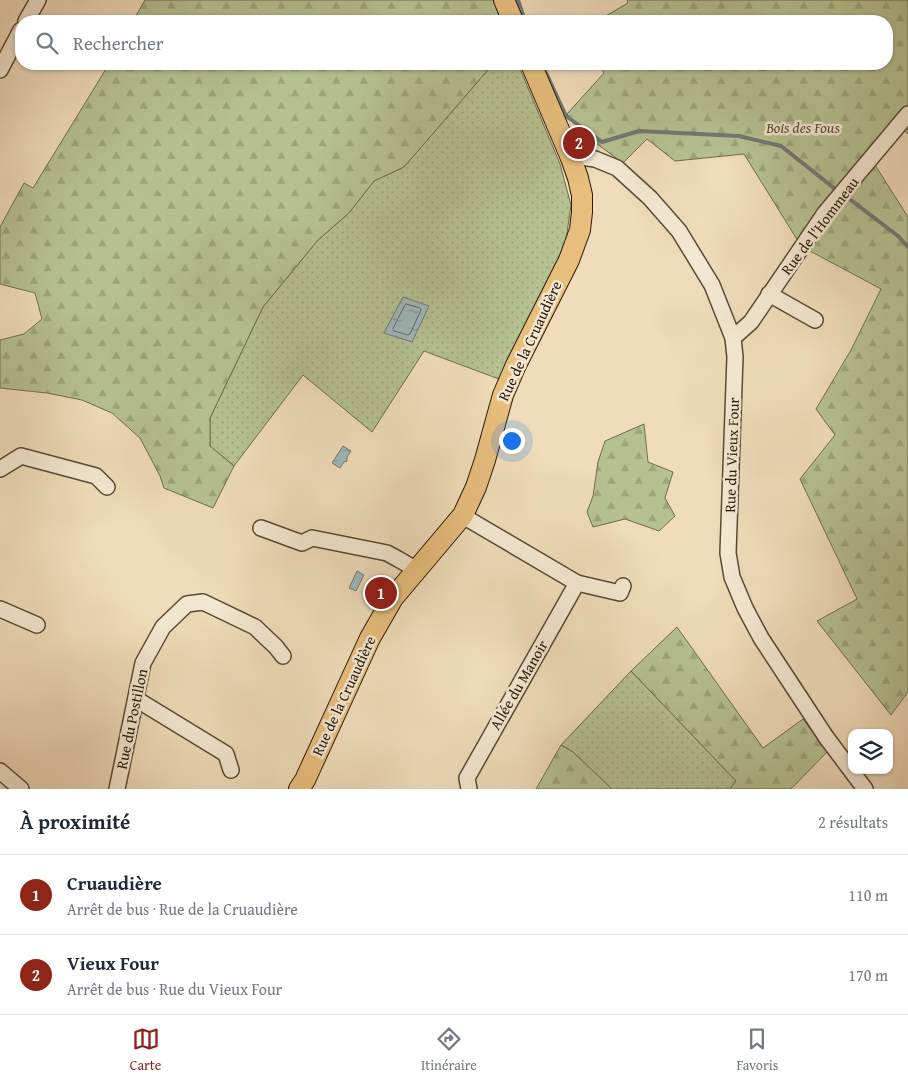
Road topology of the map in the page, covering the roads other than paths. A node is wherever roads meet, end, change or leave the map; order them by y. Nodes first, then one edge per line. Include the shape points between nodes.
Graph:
1 (38, 0) edge
2 (504, 0) edge
3 (29, 15) edge
4 (510, 15) edge
5 (15, 41) edge
6 (0, 70) edge
7 (534, 70) edge
8 (908, 114) edge
9 (571, 158) junction
10 (769, 294) junction
11 (815, 320) dead end
12 (733, 338) junction
13 (3, 466) edge
14 (107, 487) dead end
15 (463, 515) junction
16 (261, 528) dead end
17 (417, 570) junction
18 (577, 583) junction
19 (623, 586) dead end
20 (0, 608) edge
21 (38, 625) dead end
22 (283, 656) dead end
23 (136, 699) junction
24 (231, 770) dead end
25 (0, 771) edge
26 (21, 789) edge
27 (118, 789) edge
28 (299, 789) edge
29 (469, 789) edge
30 (865, 789) edge

1 - 3 street
2 - 4 main road
5 - 6 street
7 - 9 main road, Rue de la Cruaudière
8 - 10 street, Rue de l'Hommeau via 825,213
9 - 12 street, Rue du Vieux Four via 595,159 616,168 650,198 679,231 712,285
9 - 15 main road, Rue de la Cruaudière via 582,195 580,230 569,260 503,395 482,469
10 - 11 street
10 - 12 street, Rue de l'Hommeau via 751,322
12 - 30 street, Rue du Vieux Four via 728,553 732,577 761,638 826,737
13 - 14 street via 21,456 96,476
15 - 17 main road, Rue de la Cruaudière
15 - 18 street
16 - 17 street via 302,543 312,538 387,553
17 - 28 main road, Rue de la Cruaudière via 393,598 370,638
18 - 19 street via 620,593
18 - 29 street, Allée du Manoir via 467,778
20 - 21 street
22 - 23 street, Rue du Postillon via 255,627 203,602 187,604 163,627 143,663
23 - 24 street via 226,754
23 - 27 street, Rue du Postillon
25 - 26 street

